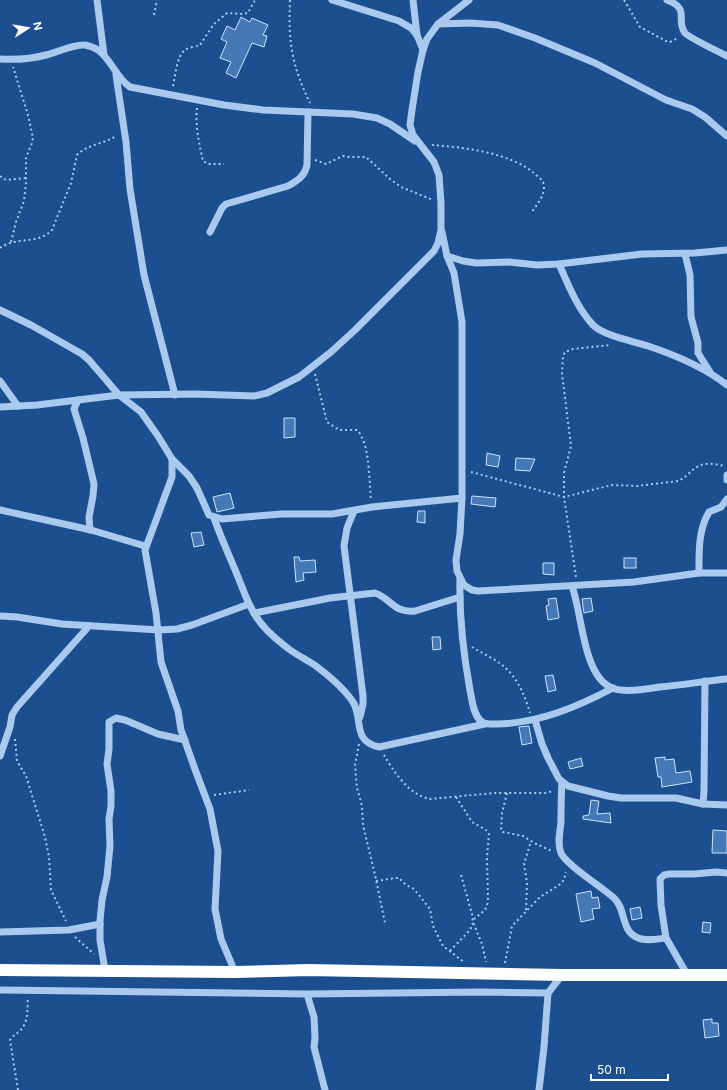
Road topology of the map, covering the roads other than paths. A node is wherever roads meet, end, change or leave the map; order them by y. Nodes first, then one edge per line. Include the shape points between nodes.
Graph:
1 (97, 0) edge
2 (332, 0) edge
3 (413, 0) edge
4 (469, 0) edge
5 (667, 0) edge
6 (438, 24) junction
7 (416, 36) junction
8 (423, 50) junction
9 (104, 56) junction
10 (727, 56) edge
11 (0, 59) edge
12 (116, 73) junction
13 (308, 112) junction
14 (727, 136) edge
15 (419, 144) junction
16 (441, 230) junction
17 (210, 232) dead end
18 (727, 250) edge
19 (685, 254) junction
20 (447, 256) junction
21 (559, 264) junction
22 (0, 310) edge
23 (711, 374) junction
24 (0, 381) edge
25 (727, 385) edge
26 (175, 394) junction
27 (119, 395) junction
28 (78, 400) junction
29 (18, 406) junction
30 (0, 407) edge
31 (172, 459) junction
32 (727, 476) edge
33 (727, 480) edge
34 (462, 498) junction
35 (727, 499) edge
36 (0, 510) edge
37 (354, 511) junction
38 (214, 518) junction
39 (90, 530) junction
40 (145, 546) junction
41 (699, 573) junction
42 (727, 573) edge
43 (460, 578) junction
44 (574, 586) junction
45 (351, 596) junction
46 (460, 598) junction
47 (249, 604) junction
48 (254, 614) junction
49 (0, 616) edge
50 (88, 626) junction
51 (159, 630) junction
52 (727, 679) edge
53 (705, 681) junction
54 (613, 688) junction
55 (534, 720) junction
56 (359, 722) junction
57 (485, 724) junction
58 (185, 740) junction
59 (0, 756) edge
60 (562, 782) junction
61 (703, 804) junction
62 (727, 804) edge
63 (727, 873) edge
64 (100, 924) junction
65 (0, 932) edge
66 (666, 938) junction
67 (104, 965) junction
68 (0, 970) edge
69 (235, 972) junction
70 (562, 974) junction
71 (727, 975) edge
72 (688, 976) junction
73 (0, 990) edge
74 (548, 993) junction
75 (307, 994) junction
76 (325, 1090) edge
77 (539, 1090) edge

1 - 9 street
2 - 7 street via 399,22 410,28
3 - 7 street
4 - 6 street
5 - 10 street via 679,6 686,34
6 - 8 street via 427,39
6 - 14 street via 498,25 541,40 660,97 692,109
7 - 8 street
8 - 15 street via 410,126
9 - 11 street via 98,50 83,45 45,55
9 - 12 street
12 - 13 street via 130,87 263,110
12 - 26 street via 130,189 144,275
13 - 15 street via 377,118
13 - 17 street via 306,171 296,182 288,186 226,204
15 - 16 street via 434,162 439,175
16 - 20 street
16 - 26 street via 434,251 422,264 356,330 299,377 267,393 254,396
18 - 19 street
19 - 21 street via 642,254
19 - 23 street via 690,275 691,317 698,353
20 - 21 street via 476,263
20 - 34 street via 454,273 462,322
21 - 23 street via 576,303 594,327 607,334 668,353
22 - 27 street via 82,354
23 - 25 street
24 - 29 street
26 - 27 street
27 - 28 street
27 - 31 street via 141,412
28 - 29 street
28 - 39 street via 74,409 94,484 89,517
29 - 30 street
31 - 38 street via 189,476 207,513
31 - 40 street via 172,477
32 - 33 street
34 - 37 street
34 - 43 street via 456,560
35 - 41 street via 721,507 707,515 701,532
36 - 39 street
37 - 38 street
37 - 45 street via 347,528 344,546
38 - 47 street
39 - 40 street
40 - 51 street
41 - 42 street
41 - 44 street via 634,582
43 - 44 street via 467,588 478,591
43 - 46 street
44 - 54 street via 584,643 590,660 599,678
45 - 46 street via 375,593 398,609 408,611
45 - 48 street
45 - 56 street via 363,696
46 - 57 street via 462,641 472,701 480,721
47 - 48 street
47 - 51 street via 192,625
48 - 56 street via 284,646 315,665 353,700
49 - 50 street via 18,616
50 - 51 street
50 - 59 street via 12,714
51 - 58 street via 161,662
52 - 53 street
53 - 54 street via 644,689
53 - 61 street
54 - 55 street via 579,705
55 - 57 street
55 - 60 street via 548,758
56 - 57 street via 365,741 371,746 379,747
58 - 64 street via 158,734 116,718 109,722 109,862
58 - 69 street via 210,809 218,851 215,909 221,939
60 - 61 street via 568,786 608,796 676,798
60 - 66 street via 559,847 562,856 616,899 631,934 648,940
61 - 62 street
63 - 66 street via 669,874 661,877 660,898
64 - 65 street via 69,930
64 - 67 street
66 - 72 street
67 - 68 highway
67 - 69 highway
69 - 70 highway via 310,970
70 - 72 highway
70 - 74 street
71 - 72 highway
73 - 75 street
74 - 75 street
74 - 77 street
75 - 76 street via 314,1017 314,1047

